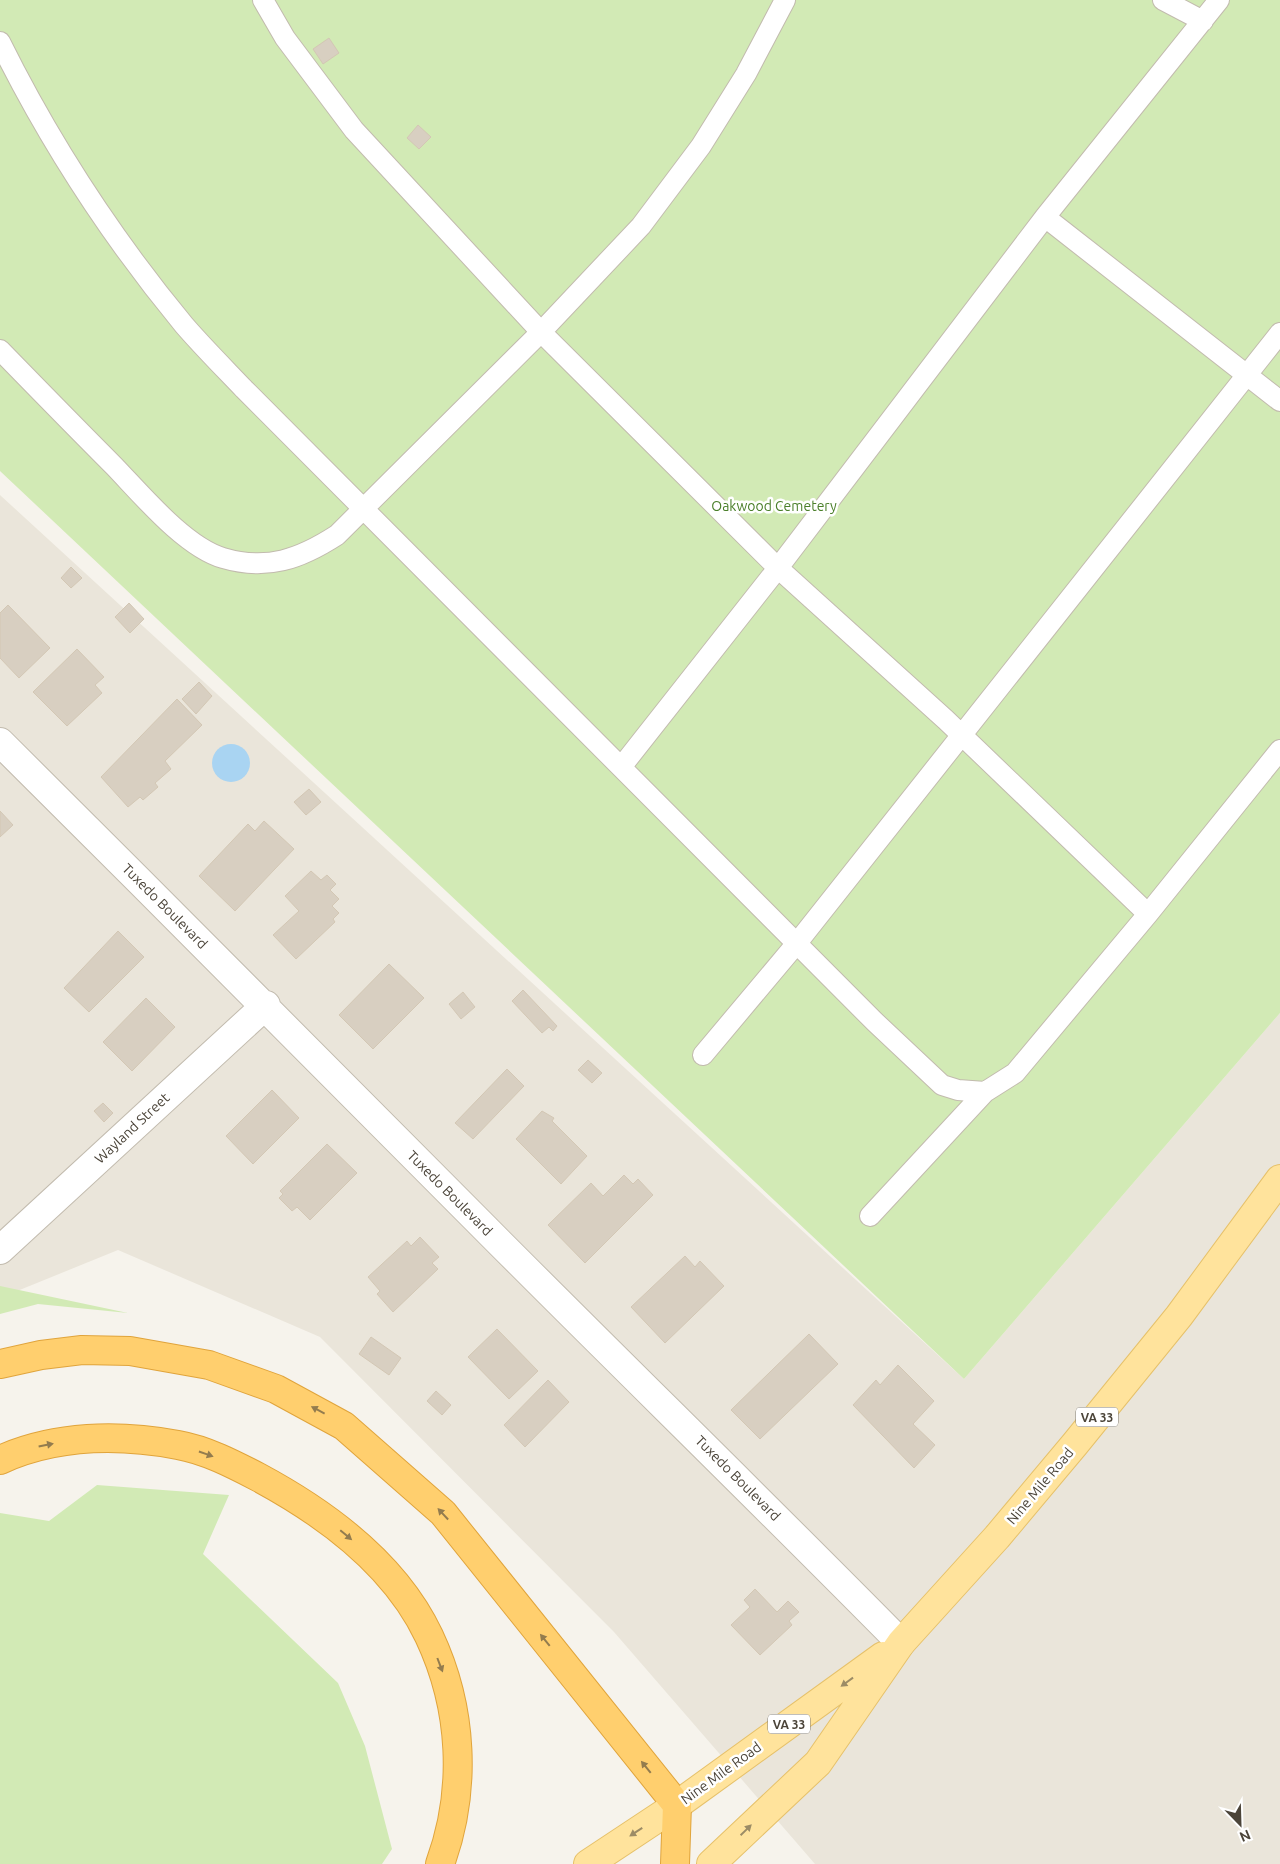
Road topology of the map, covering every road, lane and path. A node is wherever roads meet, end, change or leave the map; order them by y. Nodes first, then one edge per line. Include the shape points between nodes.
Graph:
1 (263, 0) edge
2 (785, 0) edge
3 (1163, 0) edge
4 (1219, 0) edge
5 (1203, 21) junction
6 (0, 42) edge
7 (1045, 217) junction
8 (541, 332) junction
9 (1280, 333) edge
10 (0, 350) edge
11 (1247, 375) junction
12 (1280, 401) edge
13 (362, 510) junction
14 (778, 568) junction
15 (961, 735) junction
16 (0, 742) edge
17 (1280, 750) edge
18 (622, 766) junction
19 (1148, 914) junction
20 (798, 943) junction
21 (266, 1005) junction
22 (702, 1055) dead end
23 (985, 1092) junction
24 (1280, 1179) edge
25 (870, 1216) dead end
26 (0, 1250) edge
27 (0, 1364) edge
28 (0, 1460) edge
29 (901, 1644) junction
30 (677, 1805) junction
31 (440, 1864) edge
32 (588, 1864) edge
33 (675, 1864) edge
34 (711, 1864) edge

1 - 8 lane via 285,38 354,130
2 - 8 lane via 746,74 701,146 641,226
3 - 5 lane
4 - 5 lane
5 - 7 lane
6 - 13 lane via 86,194 143,272 185,326
7 - 11 lane
7 - 14 lane
8 - 13 lane
8 - 14 lane
9 - 11 lane
10 - 13 lane via 182,535 222,558 258,564 286,561 312,551 337,535
11 - 12 lane
11 - 15 lane
13 - 18 lane
14 - 15 lane
14 - 18 lane
15 - 19 lane
15 - 20 lane
16 - 21 street, Tuxedo Boulevard
17 - 19 lane
18 - 20 lane
19 - 23 lane via 1015,1073
20 - 22 lane
20 - 23 lane via 942,1085
21 - 26 street, Wayland Street
21 - 29 street, Tuxedo Boulevard
23 - 25 lane
24 - 29 main road, Nine Mile Road / VA 33 via 1179,1316 1075,1444
30 -> 27 highway via 443,1513 344,1426 276,1389 209,1365 140,1352 82,1350
28 -> 31 highway via 41,1446 76,1440 121,1438 179,1445 234,1464 296,1498 361,1547 396,1584 413,1608 429,1636 453,1705 458,1749 456,1803
29 -> 30 main road, Nine Mile Road / VA 33
34 -> 29 main road, Nine Mile Road / VA 33 via 818,1762
30 -> 32 main road, Nine Mile Road / VA 33
30 - 33 highway

